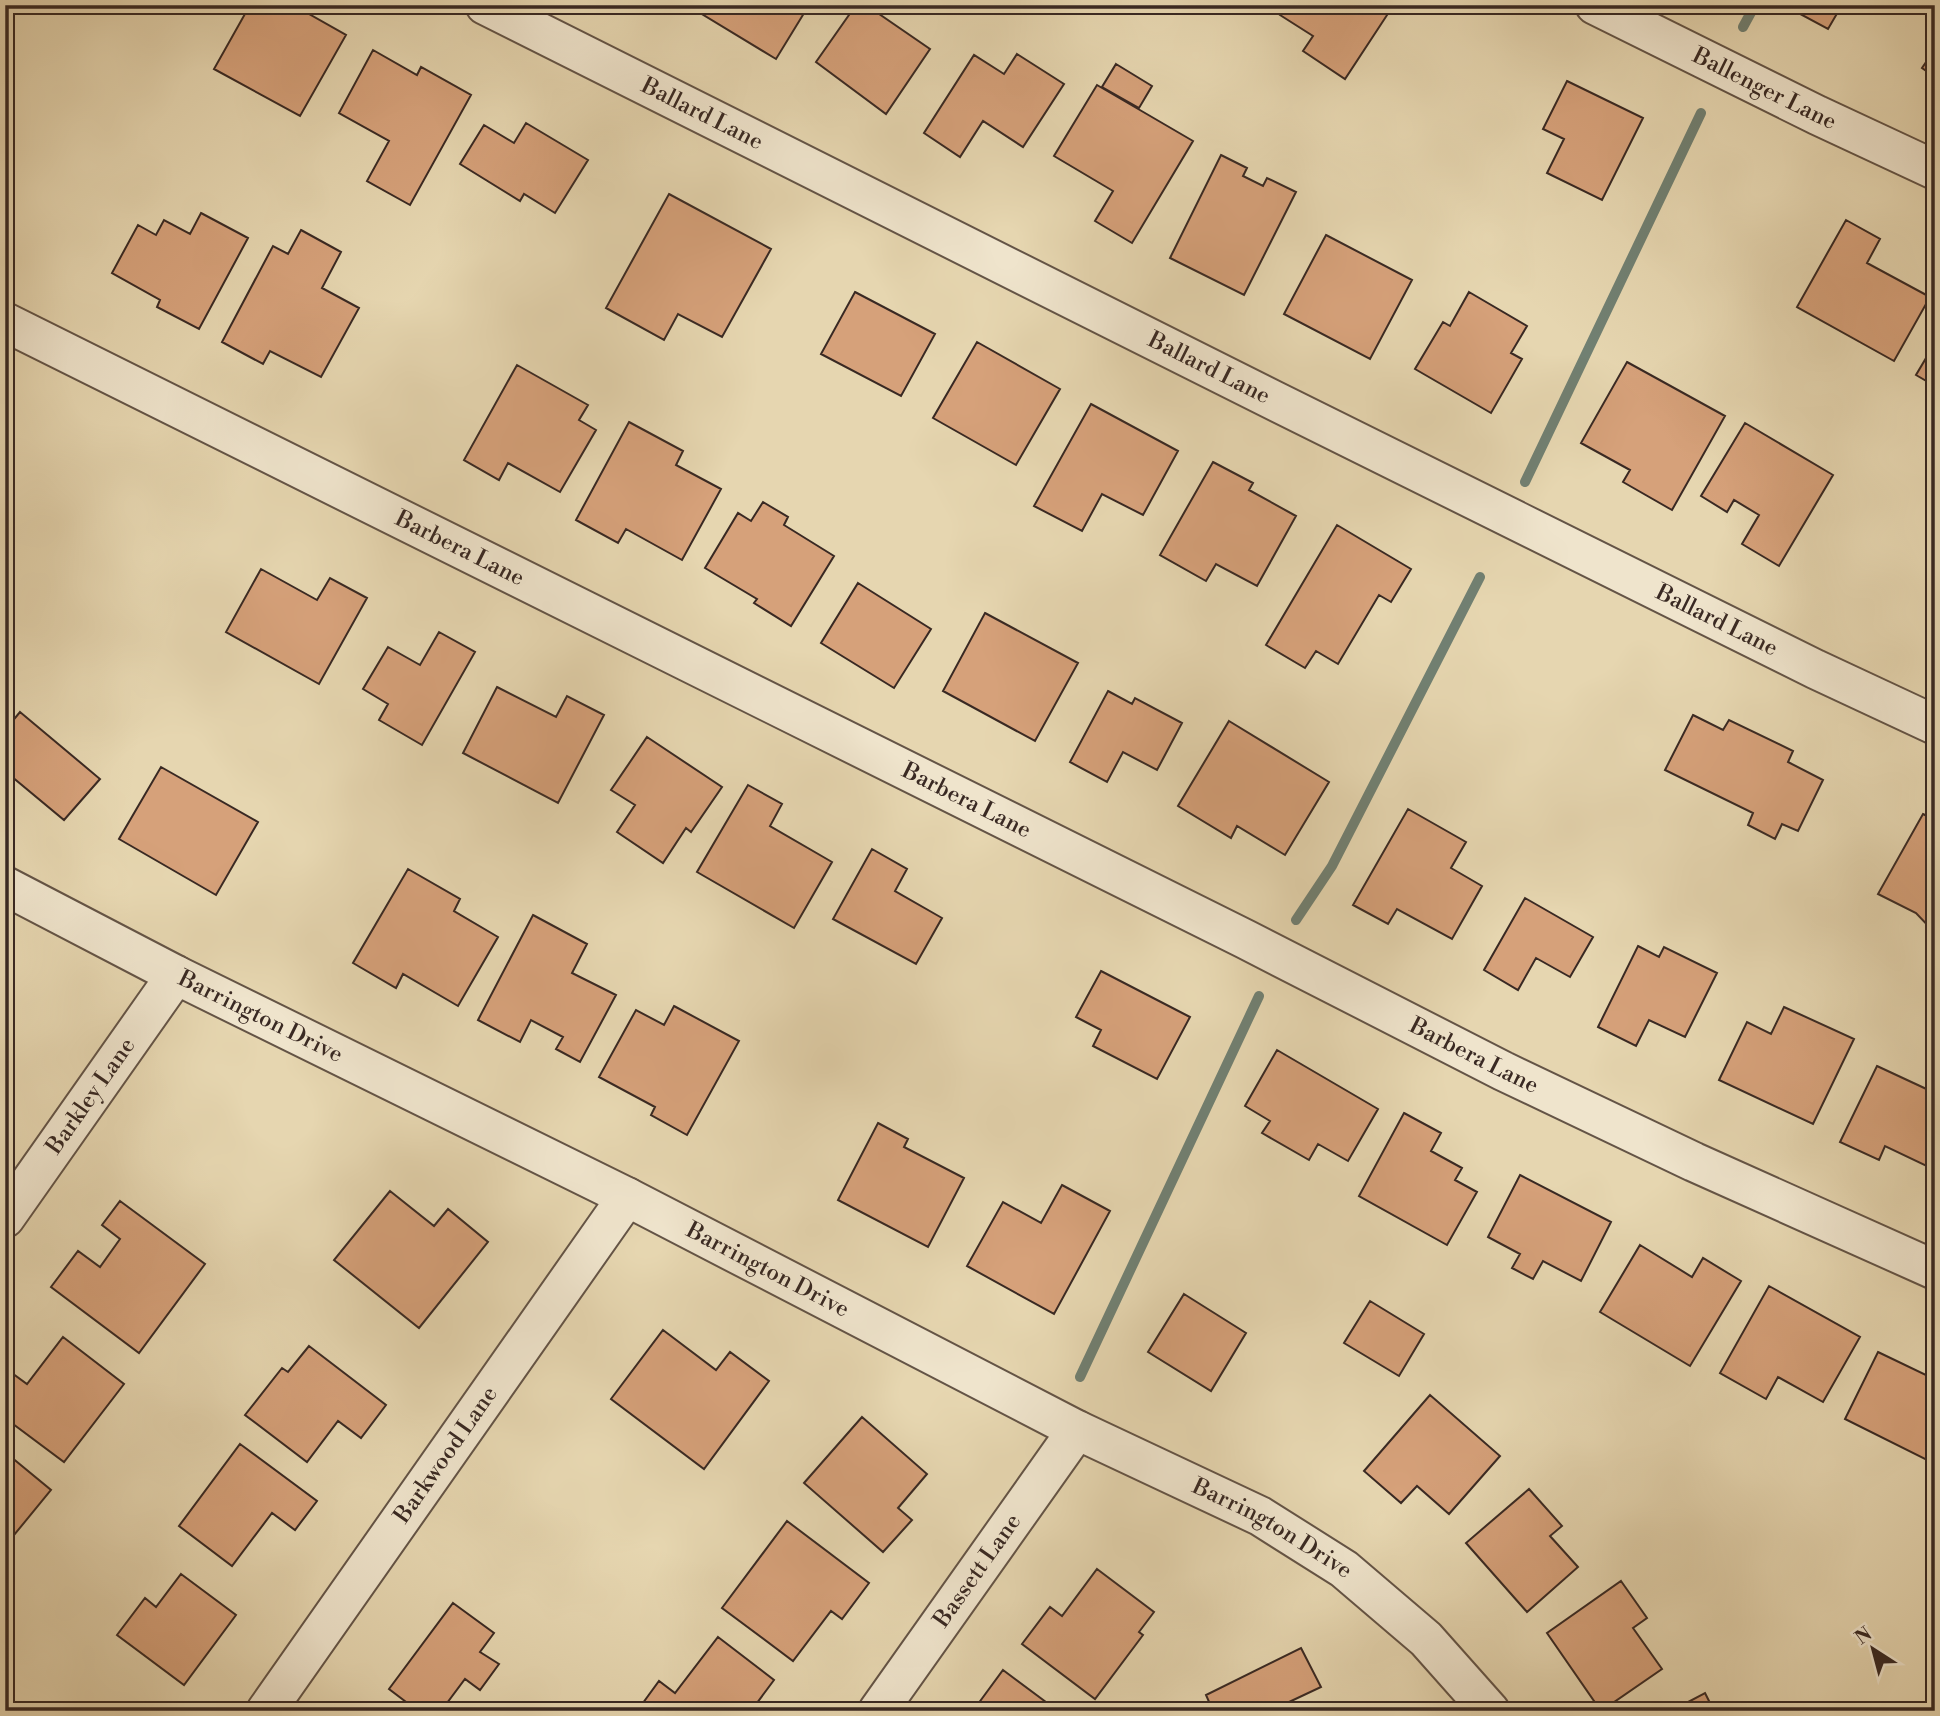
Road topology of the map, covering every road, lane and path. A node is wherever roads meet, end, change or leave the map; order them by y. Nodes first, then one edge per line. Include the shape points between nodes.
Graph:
1 (485, 5) edge
2 (1595, 5) edge
3 (1935, 170) edge
4 (5, 321) edge
5 (1935, 725) edge
6 (5, 886) edge
7 (176, 975) junction
8 (627, 1197) junction
9 (5, 1218) edge
10 (1935, 1270) edge
11 (1077, 1430) junction
12 (266, 1711) edge
13 (878, 1711) edge
14 (1490, 1711) edge

1 - 5 street, Ballard Lane
2 - 3 street, Ballenger Lane
4 - 10 street, Barbera Lane via 1503,1071 1694,1163
6 - 7 street, Barrington Drive
7 - 8 street, Barrington Drive
7 - 9 street, Barkley Lane
8 - 11 street, Barrington Drive
8 - 12 street, Barkwood Lane
11 - 13 street, Bassett Lane
11 - 14 street, Barrington Drive via 1260,1516 1345,1569 1426,1639

